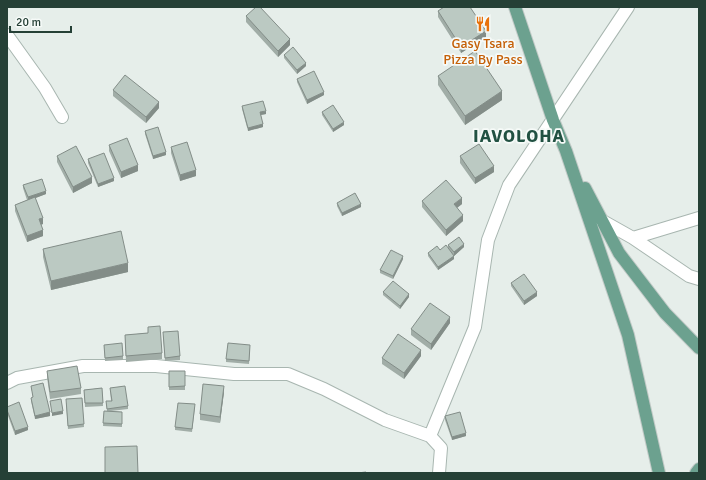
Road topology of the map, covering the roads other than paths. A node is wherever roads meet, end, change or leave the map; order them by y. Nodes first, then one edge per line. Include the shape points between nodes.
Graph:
1 (515, 7) edge
2 (628, 7) edge
3 (7, 35) edge
4 (62, 117) dead end
5 (553, 120) junction
6 (566, 151) junction
7 (699, 218) edge
8 (601, 220) junction
9 (633, 238) junction
10 (699, 279) edge
11 (699, 348) edge
12 (7, 383) edge
13 (430, 436) junction
14 (699, 469) edge
15 (439, 473) edge
16 (659, 473) edge
17 (696, 473) edge

1 - 5 main road
2 - 5 street
3 - 4 street via 45,88
5 - 6 main road
5 - 13 street via 509,185 488,240 475,327
6 - 8 main road
6 - 16 main road via 628,335
7 - 9 street
8 - 9 street
8 - 11 main road via 619,253 665,313
9 - 10 street via 689,276
12 - 13 street via 17,378 83,366 156,366 234,374 288,374 385,420
13 - 15 street via 441,448
14 - 17 main road

